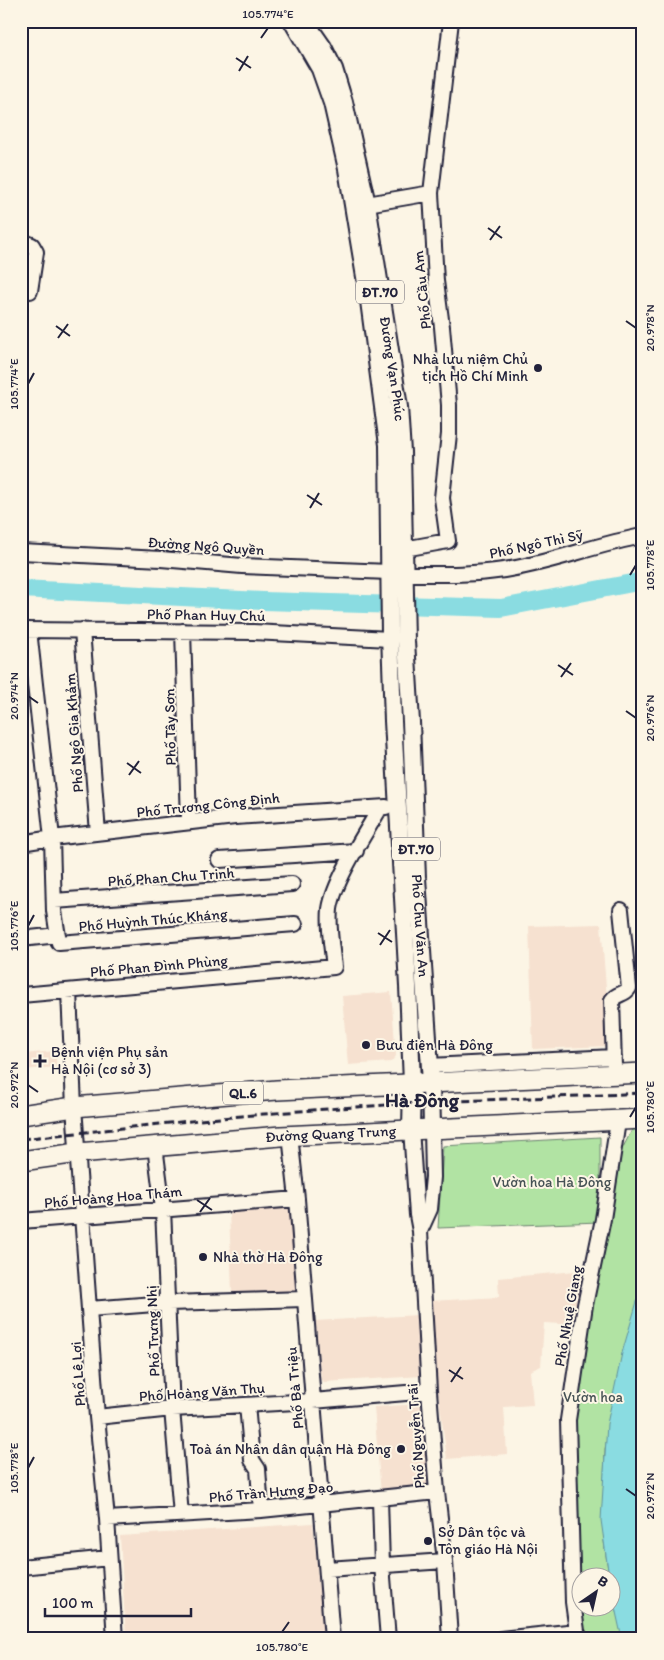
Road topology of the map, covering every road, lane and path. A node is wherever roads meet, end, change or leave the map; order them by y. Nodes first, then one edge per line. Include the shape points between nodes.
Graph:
1 (292, 21) edge
2 (305, 21) edge
3 (451, 21) edge
4 (347, 143) junction
5 (431, 193) junction
6 (367, 204) junction
7 (21, 241) edge
8 (30, 291) dead end
9 (396, 480) junction
10 (643, 536) edge
11 (404, 549) junction
12 (21, 552) edge
13 (396, 576) junction
14 (25, 630) edge
15 (82, 630) junction
16 (183, 631) junction
17 (398, 636) junction
18 (392, 701) junction
19 (410, 701) junction
20 (399, 806) junction
21 (380, 808) junction
22 (189, 822) junction
23 (98, 833) junction
24 (52, 838) junction
25 (21, 843) edge
26 (356, 851) junction
27 (219, 860) dead end
28 (410, 879) junction
29 (292, 884) dead end
30 (54, 901) junction
31 (621, 910) dead end
32 (296, 924) dead end
33 (58, 935) junction
34 (21, 939) edge
35 (69, 990) junction
36 (21, 995) edge
37 (614, 1065) junction
38 (643, 1073) edge
39 (430, 1074) junction
40 (412, 1075) junction
41 (74, 1107) junction
42 (21, 1115) edge
43 (643, 1118) edge
44 (618, 1120) junction
45 (432, 1133) junction
46 (412, 1134) junction
47 (290, 1135) junction
48 (155, 1146) junction
49 (78, 1153) junction
50 (21, 1161) edge
51 (297, 1199) junction
52 (163, 1210) junction
53 (82, 1216) junction
54 (21, 1221) edge
55 (420, 1230) junction
56 (304, 1299) junction
57 (168, 1303) junction
58 (89, 1308) junction
59 (429, 1391) junction
60 (313, 1401) junction
61 (247, 1405) junction
62 (172, 1409) junction
63 (97, 1417) junction
64 (437, 1492) junction
65 (380, 1499) junction
66 (321, 1504) junction
67 (260, 1510) junction
68 (181, 1515) junction
69 (107, 1519) junction
70 (109, 1558) junction
71 (446, 1561) junction
72 (382, 1565) junction
73 (21, 1567) edge
74 (327, 1569) junction
75 (578, 1635) edge
76 (115, 1639) edge
77 (332, 1639) edge
78 (388, 1639) edge
79 (450, 1639) edge
80 (501, 1639) edge

1 - 4 main road, Đường Vạn Phúc / ĐT.70 via 320,69
2 - 4 main road, Đường Vạn Phúc / ĐT.70 via 334,69 344,102
3 - 5 street, Phố Cầu Am
4 - 6 main road, Đường Vạn Phúc / ĐT.70
4 - 9 main road, Đường Vạn Phúc / ĐT.70 via 388,445
5 - 6 street
5 - 11 street, Phố Cầu Am via 436,281 450,405 442,498 448,541
6 - 9 main road, Đường Vạn Phúc / ĐT.70 via 399,407
7 - 8 street via 32,245 36,252
9 - 11 main road, Đường Vạn Phúc / ĐT.70
9 - 13 main road, Đường Vạn Phúc / ĐT.70
10 - 13 street, Phố Ngô Thì Sỹ via 504,570
11 - 13 main road, Đường Vạn Phúc / ĐT.70
12 - 13 street, Đường Ngô Quyền
13 - 17 main road, ĐT.70
14 - 15 street, Phố Phan Huy Chú
14 - 24 street
15 - 16 street, Phố Phan Huy Chú
15 - 23 street, Phố Ngô Gia Khảm
16 - 17 street, Phố Phan Huy Chú
16 - 22 street, Phố Tây Sơn
17 - 18 main road, Phố Chu Văn An / ĐT.70
17 - 19 main road, Phố Chu Văn An / ĐT.70
18 - 19 main road via 400,695
18 - 20 main road, Phố Chu Văn An / ĐT.70
19 - 28 main road, Phố Chu Văn An / ĐT.70
20 - 21 street, Phố Trương Công Định
20 - 28 main road, Phố Chu Văn An / ĐT.70
21 - 22 street, Phố Trương Công Định
21 - 26 street
22 - 23 street, Phố Trương Công Định
23 - 24 street, Phố Trương Công Định
24 - 25 street, Phố Trương Công Định
24 - 30 street
26 - 27 street
26 - 35 street, Phố Phan Đình Phùng via 338,884 330,908 334,967
28 - 39 main road, Phố Chu Văn An / ĐT.70
28 - 40 main road, Phố Chu Văn An / ĐT.70
29 - 30 street, Phố Phan Chu Trinh
30 - 33 street
31 - 37 street via 630,988 612,1000
32 - 33 street, Phố Huỳnh Thúc Kháng via 59,944
33 - 34 street, Phố Huỳnh Thúc Kháng
35 - 36 street, Phố Phan Đình Phùng
35 - 41 street, Phố Lê Lợi
37 - 38 highway, QL.6
37 - 39 highway, QL.6
39 - 40 highway, QL.6
39 - 45 main road, Phố Chu Văn An / ĐT.70
40 - 41 highway, QL.6
40 - 46 main road, Phố Chu Văn An / ĐT.70
41 - 42 highway, QL.6
41 - 49 street, Phố Lê Lợi
43 - 44 highway, Đường Quang Trung
44 - 45 highway, Đường Quang Trung
44 - 75 street, Phố Nhuệ Giang via 568,1420 570,1539
45 - 46 highway, Đường Quang Trung
45 - 55 street, Phố Nguyễn Trãi via 430,1209
46 - 47 highway, Đường Quang Trung
46 - 55 street, Phố Nguyễn Trãi
47 - 48 highway, Đường Quang Trung
47 - 51 street, Phố Bà Triệu
48 - 49 highway, Đường Quang Trung
48 - 52 street, Phố Trưng Nhị
49 - 50 highway, Đường Quang Trung
49 - 53 street, Phố Lê Lợi
51 - 52 street, Phố Hoàng Hoa Thám
51 - 56 street, Phố Bà Triệu
52 - 53 street, Phố Hoàng Hoa Thám
52 - 57 street, Phố Trưng Nhị
53 - 54 street, Phố Hoàng Hoa Thám
53 - 58 street, Phố Lê Lợi
55 - 59 street, Phố Nguyễn Trãi
56 - 57 street
56 - 60 street, Phố Bà Triệu
57 - 58 street
57 - 62 street, Phố Trưng Nhị
58 - 63 street, Phố Lê Lợi
59 - 60 street, Phố Hoàng Văn Thụ
59 - 64 street, Phố Nguyễn Trãi
60 - 61 street, Phố Hoàng Văn Thụ
60 - 66 street, Phố Bà Triệu
61 - 62 street, Phố Hoàng Văn Thụ
61 - 67 street via 252,1460 258,1470
62 - 63 street, Phố Hoàng Văn Thụ
62 - 68 street, Phố Trưng Nhị
63 - 69 street, Phố Lê Lợi
64 - 65 street, Phố Trần Hưng Đạo
64 - 71 street, Phố Nguyễn Trãi
65 - 66 street, Phố Trần Hưng Đạo
65 - 72 street
66 - 67 street, Phố Trần Hưng Đạo
66 - 74 street, Phố Bà Triệu
67 - 68 street, Phố Trần Hưng Đạo
68 - 69 street, Phố Trần Hưng Đạo
69 - 70 street, Phố Lê Lợi
70 - 73 street
70 - 76 street, Phố Lê Lợi
71 - 72 street
71 - 79 street, Phố Nguyễn Trãi
72 - 74 street
72 - 78 street
74 - 77 street, Phố Bà Triệu
75 - 80 street

